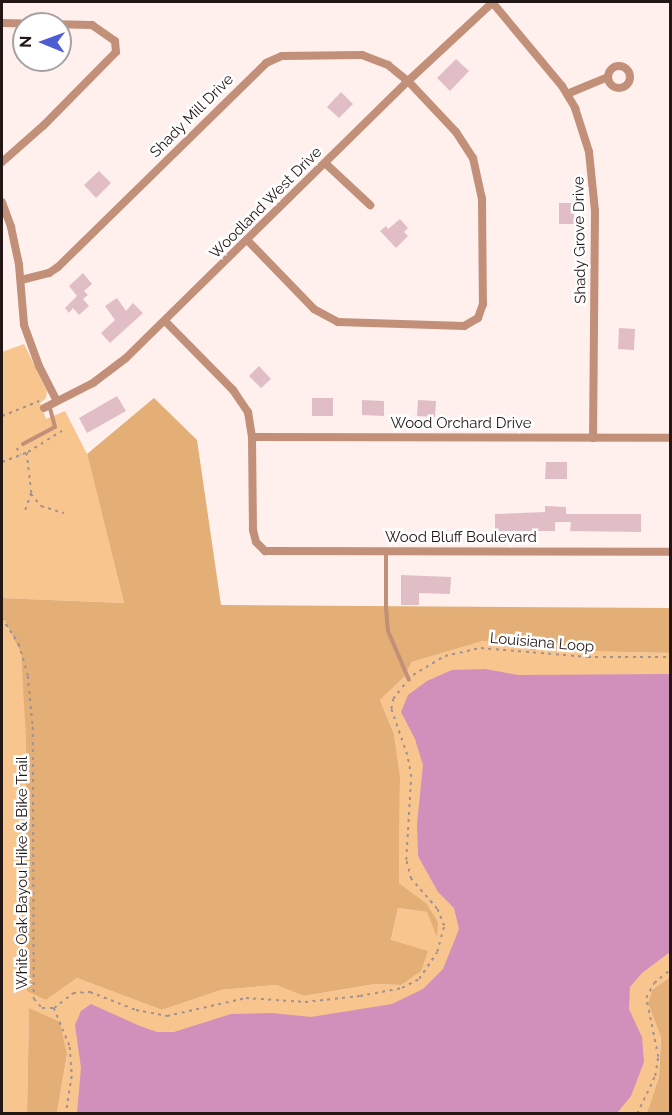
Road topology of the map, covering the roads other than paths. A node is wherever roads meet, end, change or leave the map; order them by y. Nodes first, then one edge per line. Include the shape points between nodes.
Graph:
1 (493, 2) edge
2 (2, 23) edge
3 (608, 77) dead end
4 (408, 81) junction
5 (567, 94) junction
6 (2, 162) edge
7 (325, 163) junction
8 (2, 202) edge
9 (370, 204) dead end
10 (248, 241) junction
11 (21, 280) junction
12 (165, 321) junction
13 (57, 401) junction
14 (47, 407) joint
15 (252, 437) junction
16 (594, 438) junction
17 (670, 438) edge
18 (23, 444) road end
19 (386, 552) junction
20 (670, 552) edge
21 (409, 680) road end

1 - 4 street, Woodland West Drive
1 - 5 street, Shady Grove Drive via 547,64
2 - 6 street via 92,25 115,41 116,52
3 - 5 street
4 - 7 street, Woodland West Drive
4 - 10 street, Shady Mill Drive via 456,132 477,168 483,199 483,304 478,318 464,326 347,323 323,315
4 - 11 street, Shady Mill Drive via 388,65 362,55 274,58 257,69 58,267
5 - 16 street, Shady Grove Drive via 583,130 595,189
7 - 9 street
7 - 10 street, Woodland West Drive
8 - 11 street
10 - 12 street, Woodland West Drive
11 - 13 street via 24,325
12 - 13 street, Woodland West Drive via 93,384
12 - 15 street via 238,396 248,412
13 - 14 street, Woodland West Drive
14 - 18 lane via 55,427
15 - 16 street, Wood Orchard Drive
15 - 19 street, Wood Bluff Boulevard via 253,530 256,542 265,551
16 - 17 street, Wood Orchard Drive
19 - 20 street, Wood Bluff Boulevard
19 - 21 lane via 388,631

